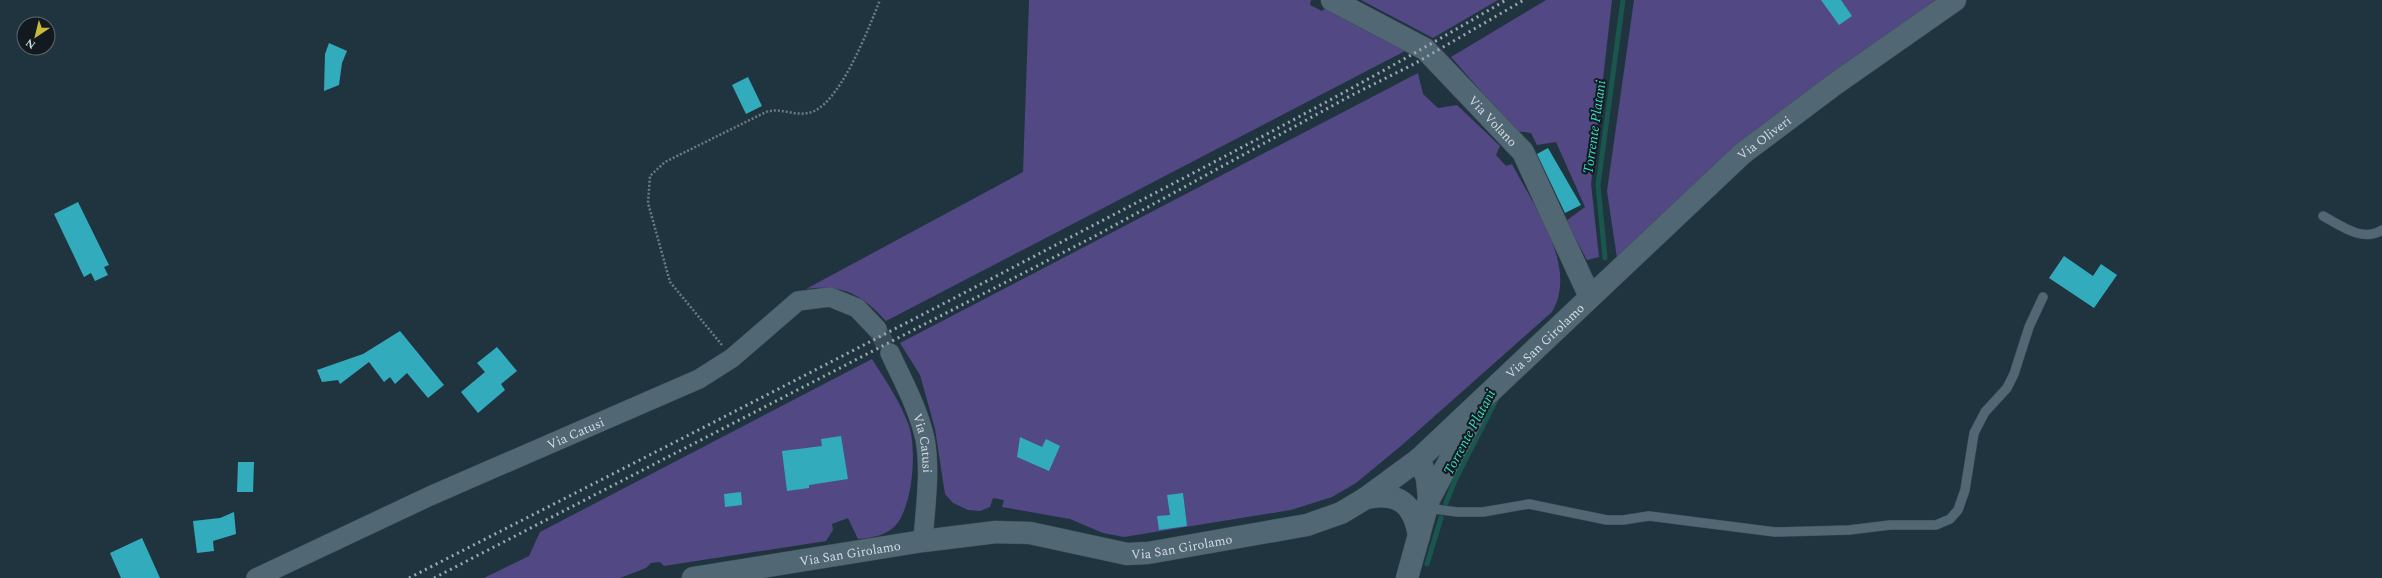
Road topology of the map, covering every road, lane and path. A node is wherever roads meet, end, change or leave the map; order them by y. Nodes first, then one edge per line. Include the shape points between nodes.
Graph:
1 (880, 0) edge
2 (1332, 0) edge
3 (1955, 0) edge
4 (2323, 216) dead end
5 (2382, 230) edge
6 (1590, 297) junction
7 (2043, 297) dead end
8 (877, 329) tunnel mouth
9 (890, 353) tunnel mouth
10 (732, 358) junction
11 (1485, 397) junction
12 (1419, 459) junction
13 (1366, 498) junction
14 (1428, 503) junction
15 (1419, 536) junction
16 (923, 541) junction
17 (256, 578) edge
18 (693, 578) edge
19 (1407, 578) edge

1 - 10 path via 838,88 818,109 808,113 775,109 766,112 665,162 650,176 648,203 670,282
2 - 6 street, Via Volano via 1425,50 1523,152
3 - 6 street, Via Oliveri via 1835,84 1743,153
4 - 5 lane via 2361,235 2377,234
6 - 11 street, Via San Girolamo
7 - 14 lane via 2007,388 1986,412 1974,433 1965,490 1958,510 1950,519 1936,525 1775,532 1649,516 1607,520 1529,504 1483,512 1457,512
8 - 10 street, Via Catusi via 857,308 830,297 798,301
9 - 16 street, Via Catusi via 914,402 925,440 927,481
10 - 17 street, Via Catusi via 699,379 430,496
11 - 12 street, Via San Girolamo
11 - 14 street
12 - 13 street, Via San Girolamo
12 - 14 street via 1426,478
13 - 15 street via 1392,496 1403,502 1417,521
13 - 16 street, Via San Girolamo via 1341,513 1307,525 1148,553 1119,552 1030,533 996,532
14 - 15 street
15 - 19 street
16 - 18 street, Via San Girolamo

